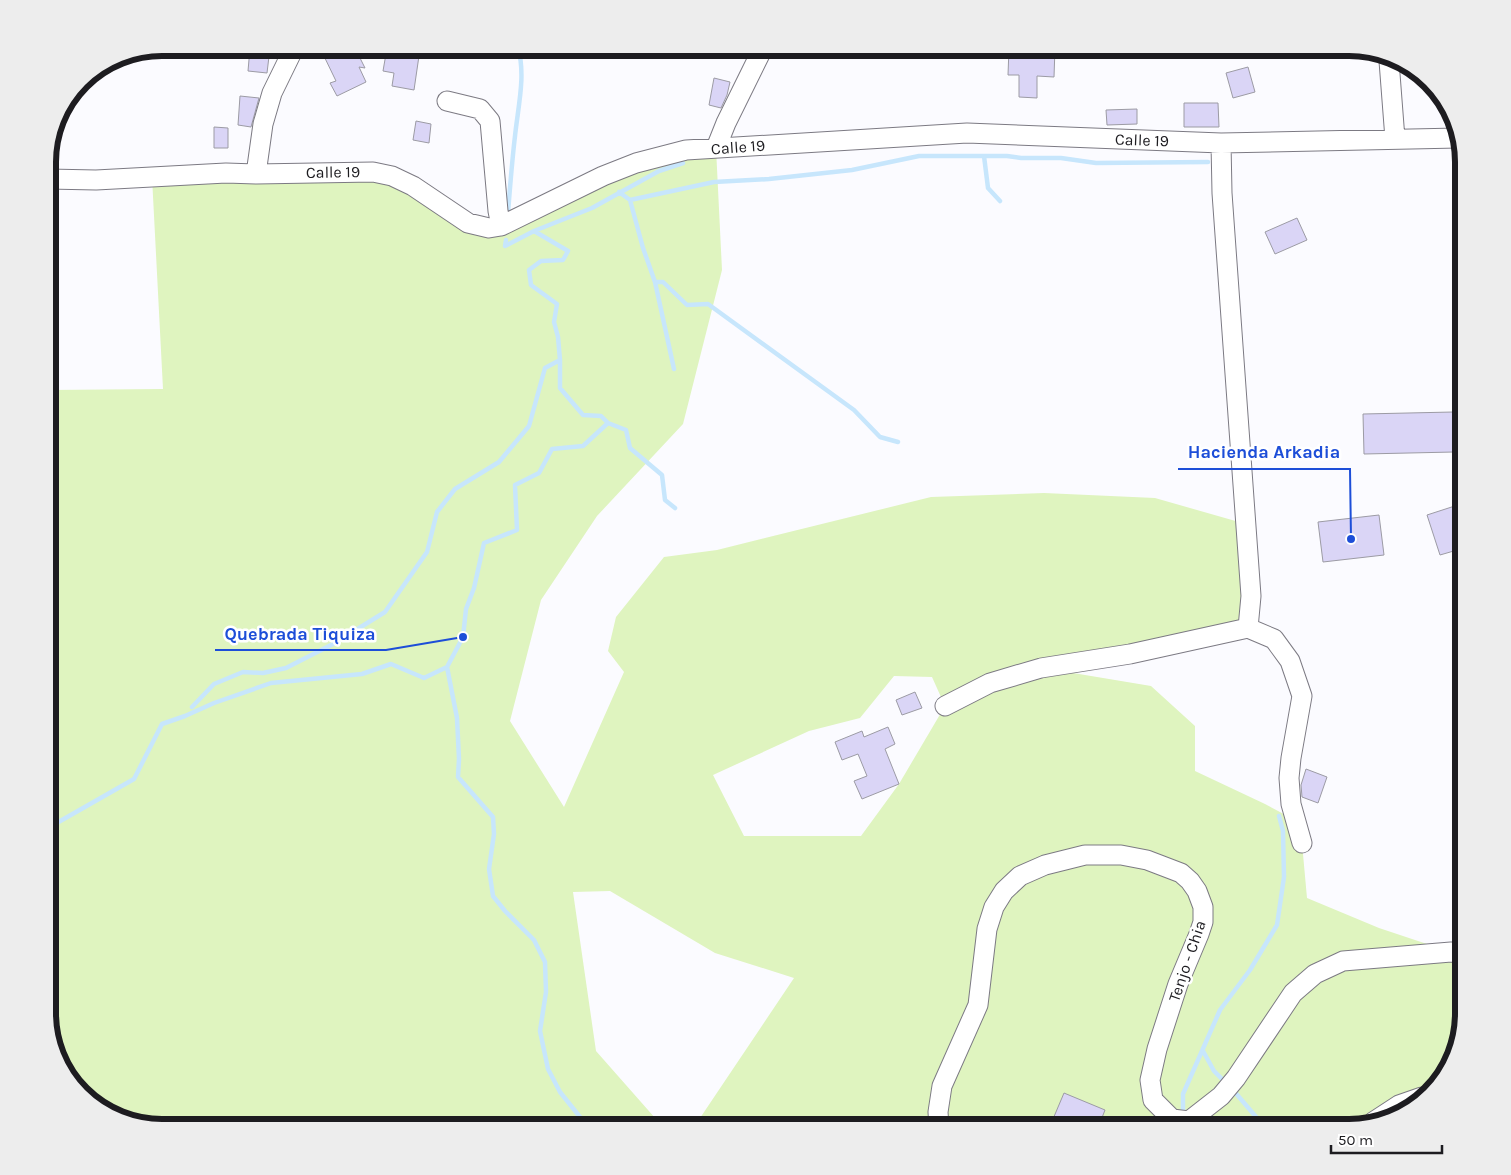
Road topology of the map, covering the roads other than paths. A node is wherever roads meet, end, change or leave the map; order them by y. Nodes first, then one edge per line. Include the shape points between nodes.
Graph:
1 (290, 56) edge
2 (759, 56) edge
3 (1389, 64) edge
4 (447, 101) dead end
5 (1452, 138) edge
6 (1395, 139) junction
7 (1221, 143) junction
8 (716, 148) junction
9 (256, 174) junction
10 (56, 179) edge
11 (501, 226) junction
12 (1248, 628) junction
13 (945, 706) dead end
14 (1302, 843) dead end
15 (1455, 953) edge
16 (1405, 1103) edge
17 (1393, 1109) edge
18 (938, 1119) edge
19 (1172, 1119) edge
20 (1192, 1119) edge

1 - 9 street via 272,93 263,124
2 - 8 street
3 - 6 street
4 - 11 street via 480,109 490,121
5 - 6 street, Calle 19
6 - 7 street, Calle 19
7 - 8 street, Calle 19 via 967,133
7 - 12 street via 1251,596
8 - 11 street, Calle 19 via 686,150 636,163
9 - 10 street, Calle 19
9 - 11 street, Calle 19 via 372,172 392,176 413,186 468,223 489,228
12 - 13 street via 1130,654 1041,668 990,683
12 - 14 street via 1274,639 1290,660 1302,696 1289,778 1291,804
15 - 20 street, Tenjo - Chia via 1343,961 1315,974 1293,993 1221,1096
16 - 17 street
18 - 19 street, Tenjo - Chia via 942,1086 978,1005 986,929 994,906 1004,891 1020,876 1045,865 1085,855 1121,855 1147,860 1181,873 1190,880 1203,907 1203,922 1178,984 1150,1080 1153,1100

